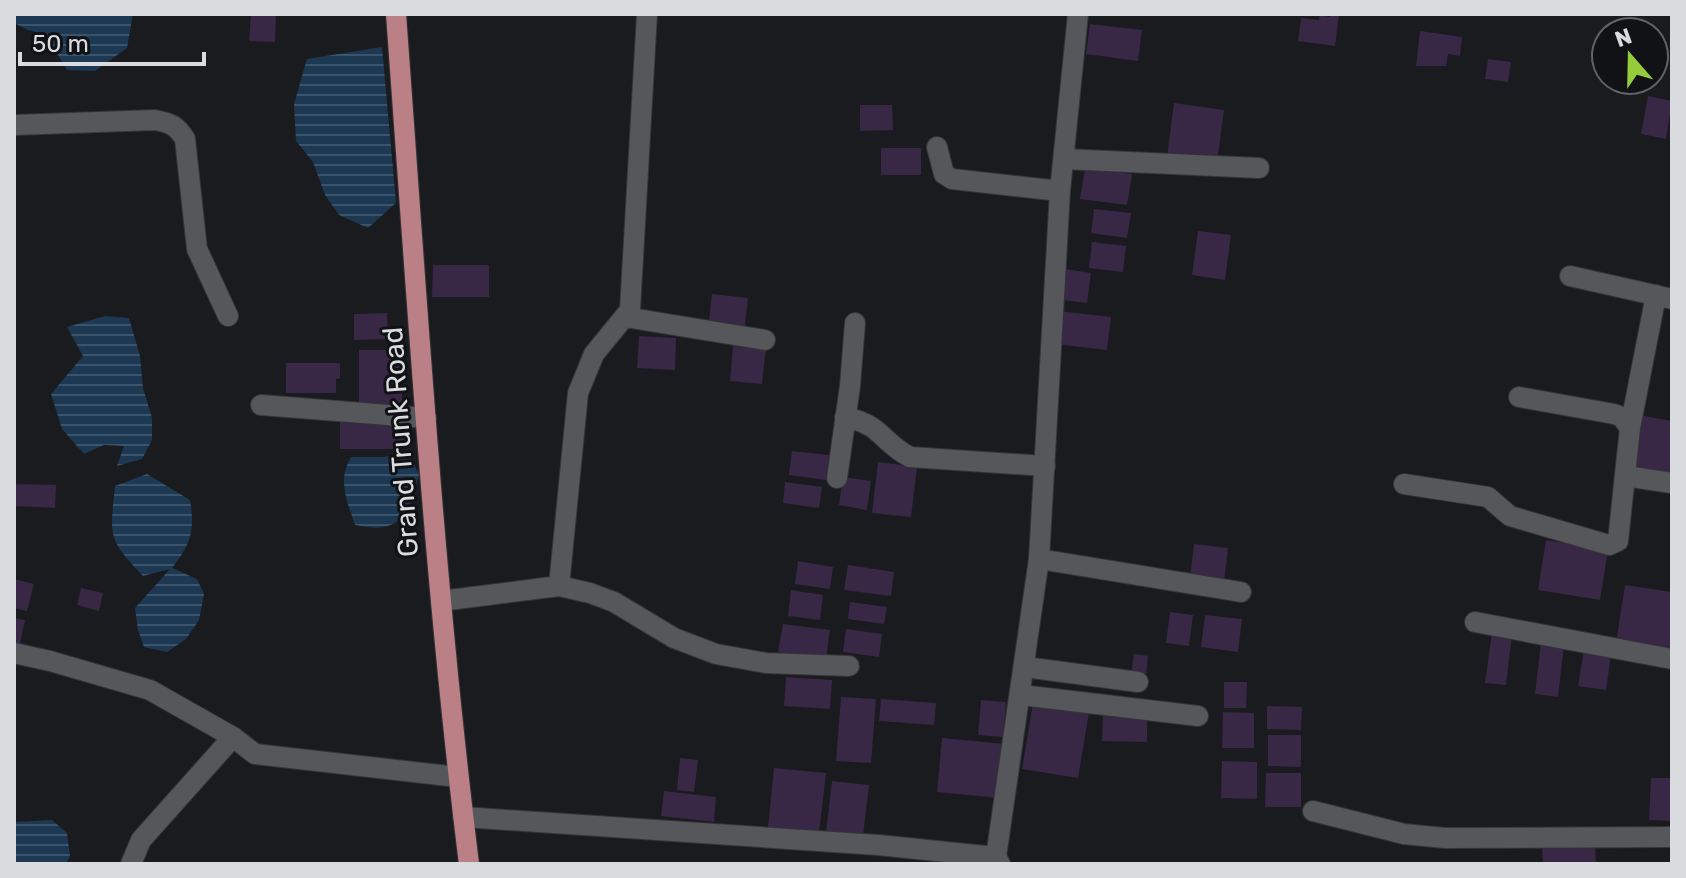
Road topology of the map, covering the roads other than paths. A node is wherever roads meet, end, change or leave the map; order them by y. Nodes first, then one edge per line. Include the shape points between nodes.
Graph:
1 (396, 14) edge
2 (647, 14) edge
3 (1078, 14) edge
4 (14, 125) edge
5 (937, 147) dead end
6 (1064, 159) junction
7 (1259, 168) dead end
8 (1060, 191) junction
9 (1570, 276) dead end
10 (1664, 297) edge
11 (228, 316) dead end
12 (625, 317) junction
13 (855, 323) dead end
14 (765, 340) dead end
15 (1519, 397) dead end
16 (261, 405) dead end
17 (845, 417) junction
18 (426, 418) junction
19 (1630, 428) junction
20 (1045, 466) junction
21 (1625, 476) junction
22 (837, 478) dead end
23 (1672, 483) edge
24 (1404, 484) dead end
25 (1039, 559) junction
26 (559, 586) junction
27 (1241, 592) dead end
28 (441, 601) junction
29 (1475, 622) dead end
30 (14, 653) edge
31 (1672, 659) edge
32 (849, 666) dead end
33 (1025, 667) junction
34 (1138, 682) dead end
35 (1021, 695) junction
36 (1198, 716) dead end
37 (233, 737) junction
38 (458, 777) junction
39 (1313, 811) dead end
40 (463, 817) junction
41 (1672, 837) edge
42 (876, 854) edge
43 (998, 861) edge
44 (131, 864) edge
45 (469, 864) edge

1 - 18 main road, Grand Trunk Road
2 - 12 street via 633,285
3 - 6 street
4 - 11 street via 155,120 179,129 185,139 197,249
5 - 8 street via 944,174 952,179
6 - 7 street
6 - 8 street
8 - 20 street
9 - 10 street
10 - 19 street
12 - 14 street
12 - 26 street via 594,354 578,393
13 - 17 street
15 - 19 street via 1614,414
16 - 18 street
17 - 20 street via 877,429 910,457
17 - 22 street
18 - 28 main road, Grand Trunk Road
19 - 21 street
20 - 25 street
21 - 23 street
21 - 24 street via 1619,538 1609,545 1510,516 1488,497
25 - 27 street
25 - 33 street
26 - 28 street
26 - 32 street via 614,602 674,638 716,654 766,663
28 - 38 main road, Grand Trunk Road
29 - 31 street
30 - 37 street via 150,690
33 - 34 street
33 - 35 street
35 - 36 street
35 - 43 street
37 - 38 street via 255,754
37 - 44 street via 141,840
38 - 40 main road, Grand Trunk Road
39 - 41 street via 1404,834 1445,838
40 - 42 street
40 - 45 main road, Grand Trunk Road
42 - 43 street

